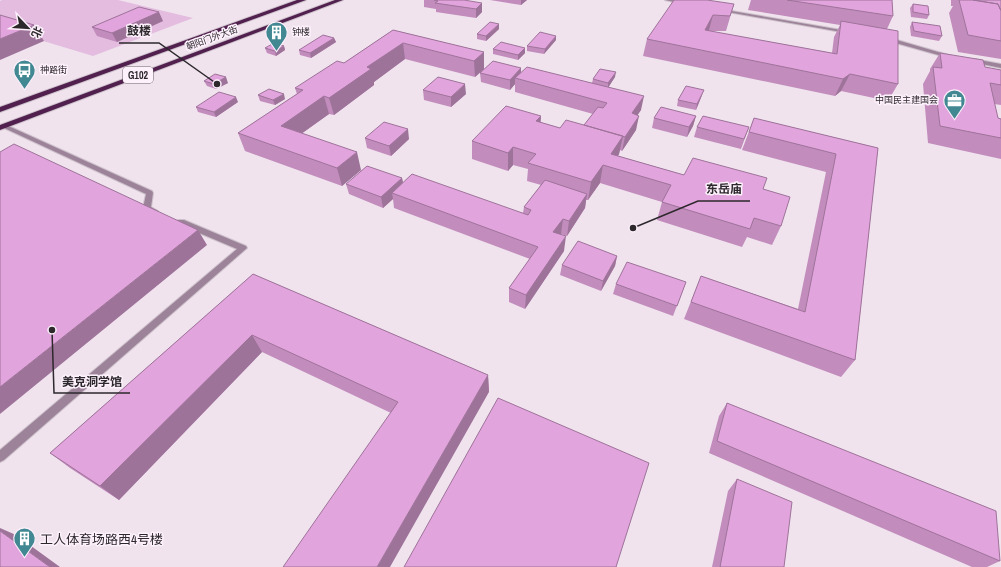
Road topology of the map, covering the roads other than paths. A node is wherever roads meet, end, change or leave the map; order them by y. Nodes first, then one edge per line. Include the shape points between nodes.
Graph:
1 (304, 0) edge
2 (340, 0) edge
3 (667, 0) edge
4 (690, 4) edge
5 (713, 8) edge
6 (851, 33) edge
7 (882, 38) edge
8 (954, 58) edge
9 (970, 60) edge
10 (1001, 66) edge
11 (0, 110) edge
12 (2, 127) edge
13 (161, 213) edge
14 (174, 219) edge
15 (0, 457) edge

1 - 11 highway, 朝阳门外大街 / G102
2 - 12 highway, 朝阳门外大街 / G102
3 - 4 street
5 - 6 street
7 - 8 street via 905,42 931,53
9 - 10 street
12 - 13 street via 150,193 147,208
14 - 15 street via 243,248

